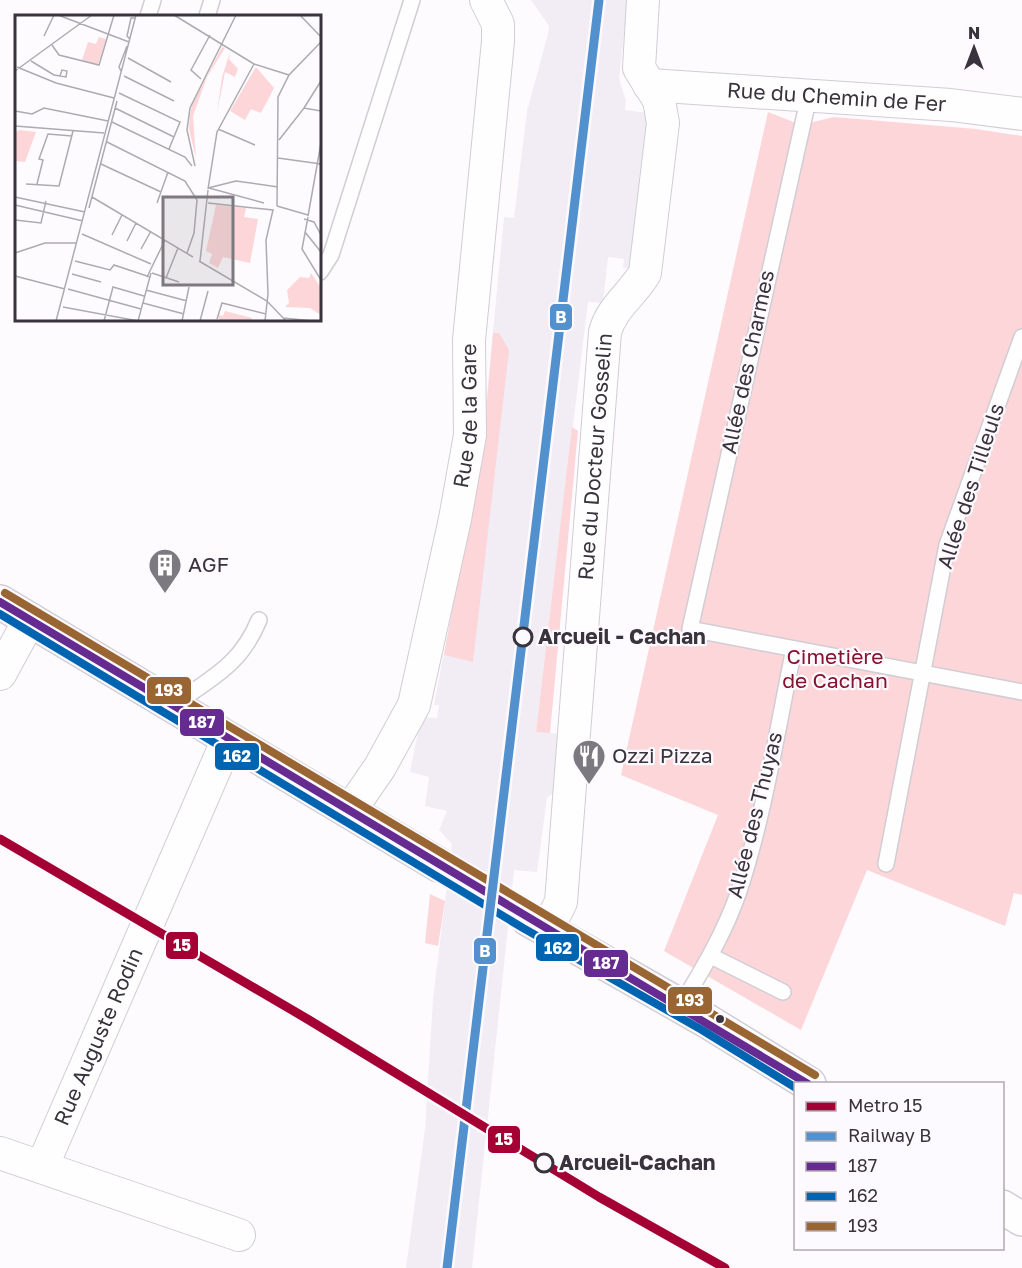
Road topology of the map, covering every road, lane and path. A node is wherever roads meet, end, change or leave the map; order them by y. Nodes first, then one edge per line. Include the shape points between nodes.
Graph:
1 (153, 0) edge
2 (212, 0) edge
3 (412, 0) edge
4 (486, 0) edge
5 (644, 0) edge
6 (148, 15) edge
7 (207, 15) edge
8 (649, 85) junction
9 (809, 96) junction
10 (1022, 114) edge
11 (321, 270) edge
12 (1022, 337) edge
13 (0, 602) edge
14 (30, 619) junction
15 (259, 620) dead end
16 (794, 649) junction
17 (922, 673) junction
18 (0, 674) edge
19 (1022, 692) edge
20 (172, 705) junction
21 (228, 739) junction
22 (350, 812) junction
23 (886, 864) dead end
24 (439, 865) tunnel mouth
25 (538, 924) joint
26 (711, 956) junction
27 (783, 992) dead end
28 (681, 1005) junction
29 (807, 1082) edge
30 (0, 1153) edge
31 (42, 1167) junction
32 (1004, 1208) edge
33 (1022, 1219) edge
34 (239, 1235) dead end

1 - 6 lane
2 - 7 lane
3 - 11 lane via 331,255
4 - 22 street, Rue de la Gare via 498,24 498,41 469,340 470,435 414,705
5 - 8 street, Rue du Docteur Gosselin via 638,59
8 - 9 street, Rue du Chemin de Fer
8 - 25 street, Rue du Docteur Gosselin via 659,100 663,123 645,273 610,316 605,332 561,902
9 - 10 street, Rue du Chemin de Fer
9 - 16 lane, Allée des Charmes via 690,629
12 - 17 lane, Allée des Tilleuls via 947,545
13 - 14 street
14 - 18 street
14 - 20 street
15 - 20 lane via 250,642 238,657
16 - 17 lane
16 - 26 lane, Allée des Thuyas via 757,828 739,892
17 - 19 lane
17 - 23 lane, Allée des Tilleuls
20 - 21 street
21 - 22 street
21 - 31 street, Rue Auguste Rodin
22 - 24 street
25 - 28 street
26 - 27 lane
26 - 28 lane, Allée des Thuyas
28 - 29 street
30 - 31 street
31 - 34 street
32 - 33 street

